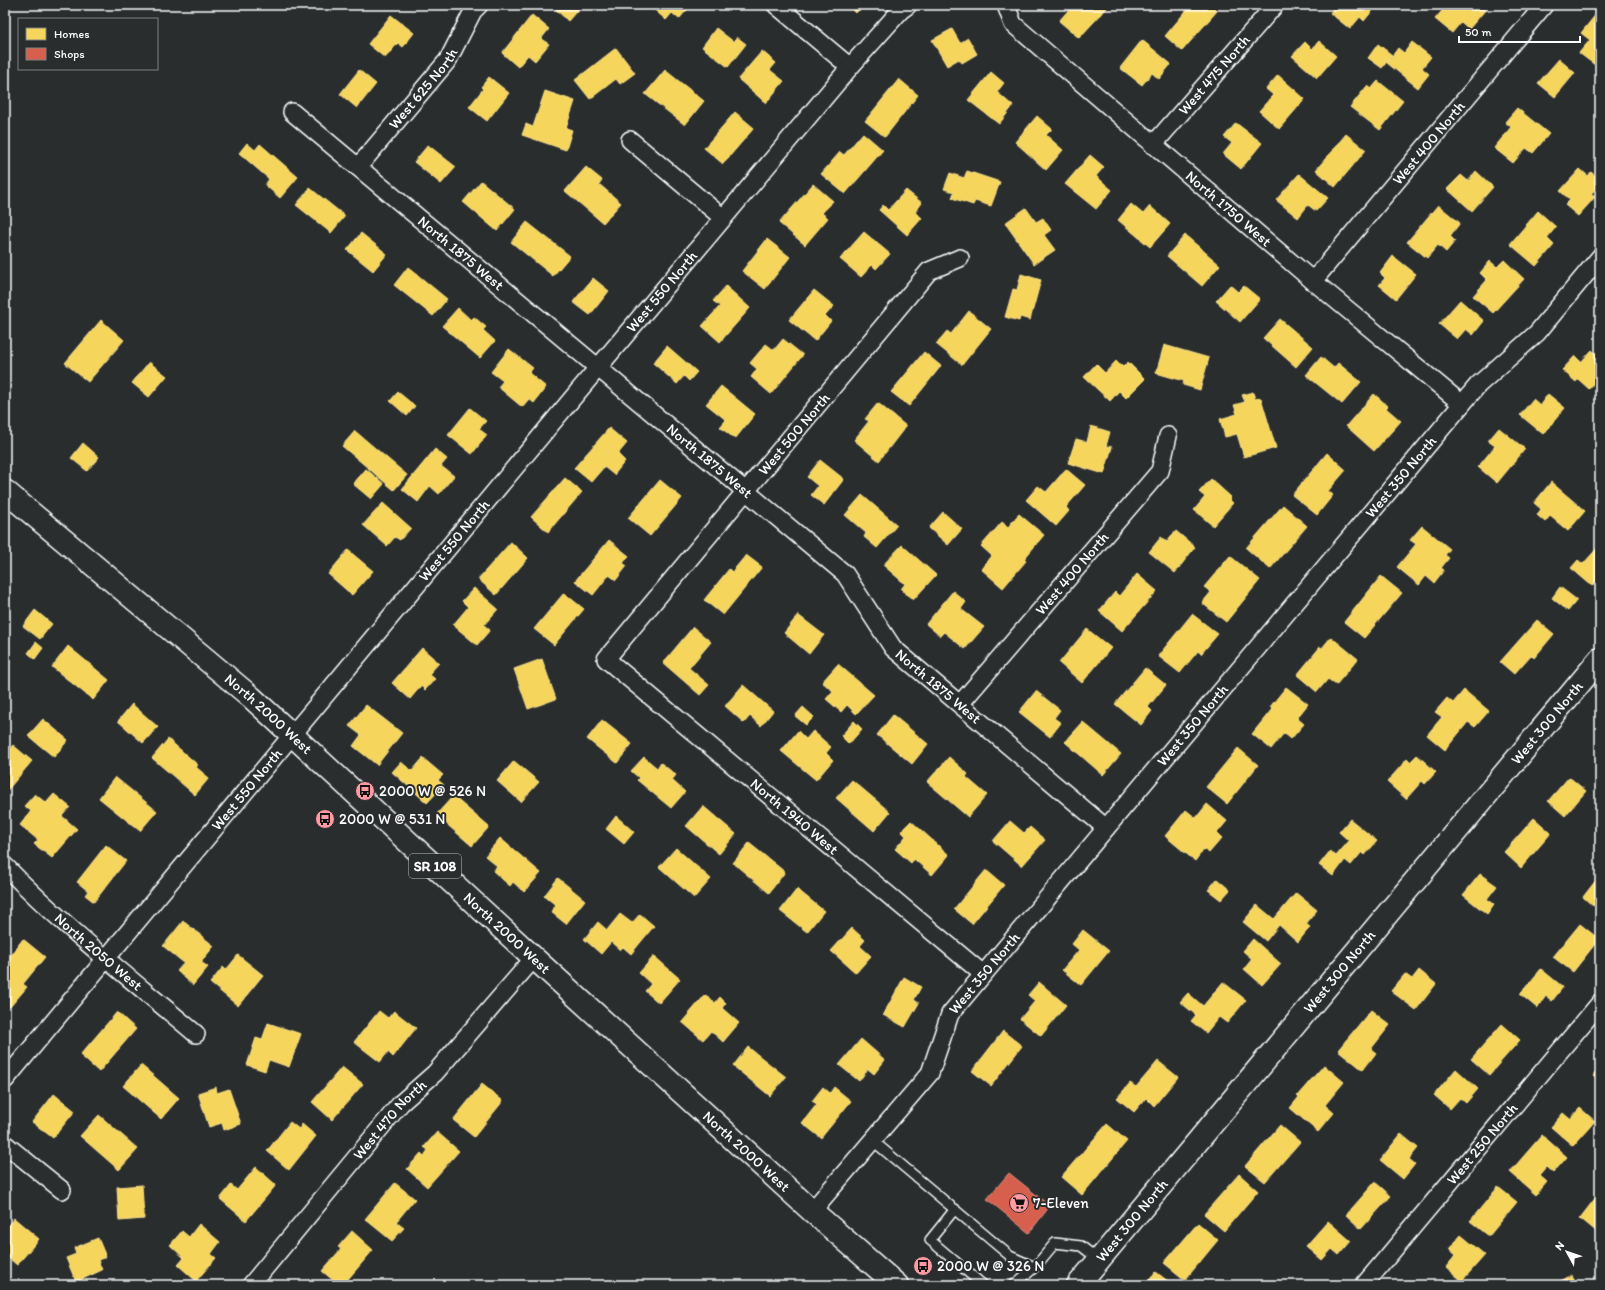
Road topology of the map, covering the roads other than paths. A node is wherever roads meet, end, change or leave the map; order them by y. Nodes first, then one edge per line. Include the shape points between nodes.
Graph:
1 (479, 5) edge
2 (776, 5) edge
3 (908, 5) edge
4 (1006, 5) edge
5 (1275, 5) edge
6 (1544, 5) edge
7 (850, 67) junction
8 (292, 112) dead end
9 (630, 140) dead end
10 (1153, 145) junction
11 (358, 167) junction
12 (723, 218) junction
13 (1600, 257) edge
14 (960, 258) dead end
15 (1313, 281) junction
16 (598, 368) junction
17 (1462, 404) junction
18 (1168, 436) dead end
19 (5, 491) edge
20 (746, 491) junction
21 (1600, 658) edge
22 (606, 660) joint
23 (960, 704) junction
24 (293, 736) junction
25 (1106, 828) junction
26 (5, 866) edge
27 (534, 958) junction
28 (107, 959) junction
29 (983, 974) junction
30 (1600, 1003) edge
31 (196, 1034) dead end
32 (5, 1080) edge
33 (872, 1140) junction
34 (5, 1144) edge
35 (62, 1190) dead end
36 (954, 1208) junction
37 (812, 1211) junction
38 (1099, 1260) junction
39 (1035, 1267) junction
40 (251, 1285) edge
41 (897, 1285) edge
42 (983, 1285) edge
43 (1014, 1285) edge
44 (1078, 1285) edge
45 (1364, 1285) edge

1 - 11 street, West 625 North via 448,60
2 - 7 street
3 - 7 street, West 550 North via 900,10
4 - 10 street, North 1750 West via 1013,24
5 - 10 street, West 475 North
6 - 15 street, West 400 North
7 - 12 street, West 550 North
8 - 11 street, North 1875 West
9 - 12 street
10 - 15 street, North 1750 West
11 - 16 street, North 1875 West
12 - 16 street, West 550 North
13 - 17 street, West 350 North via 1536,333 1478,385
14 - 20 street, West 500 North via 929,271
15 - 17 street, North 1750 West
16 - 20 street, North 1875 West
16 - 24 street, West 550 North
17 - 25 street, West 350 North
18 - 23 street, West 400 North via 1160,471
19 - 24 main road, North 2000 West / SR 108 via 251,697
20 - 22 street, West 500 North
20 - 23 street, North 1875 West via 845,574 893,648
21 - 38 main road, West 300 North
22 - 29 street, North 1940 West
23 - 25 street, North 1875 West
24 - 27 main road, North 2000 West / SR 108
24 - 28 street, West 550 North
25 - 29 street, West 350 North
26 - 28 street, North 2050 West
27 - 37 main road, North 2000 West / SR 108
27 - 40 street, West 470 North via 435,1073 401,1103
28 - 31 street, North 2050 West
28 - 32 street, West 550 North
29 - 33 street, West 350 North via 950,1014 930,1073
30 - 45 street, West 250 North
33 - 36 lane
33 - 37 street, West 350 North
34 - 35 street
36 - 39 lane via 1010,1256
36 - 42 lane via 930,1240
37 - 41 main road, North 2000 West / SR 108
38 - 39 lane via 1081,1246 1055,1243
38 - 44 main road, West 300 North
39 - 43 lane

